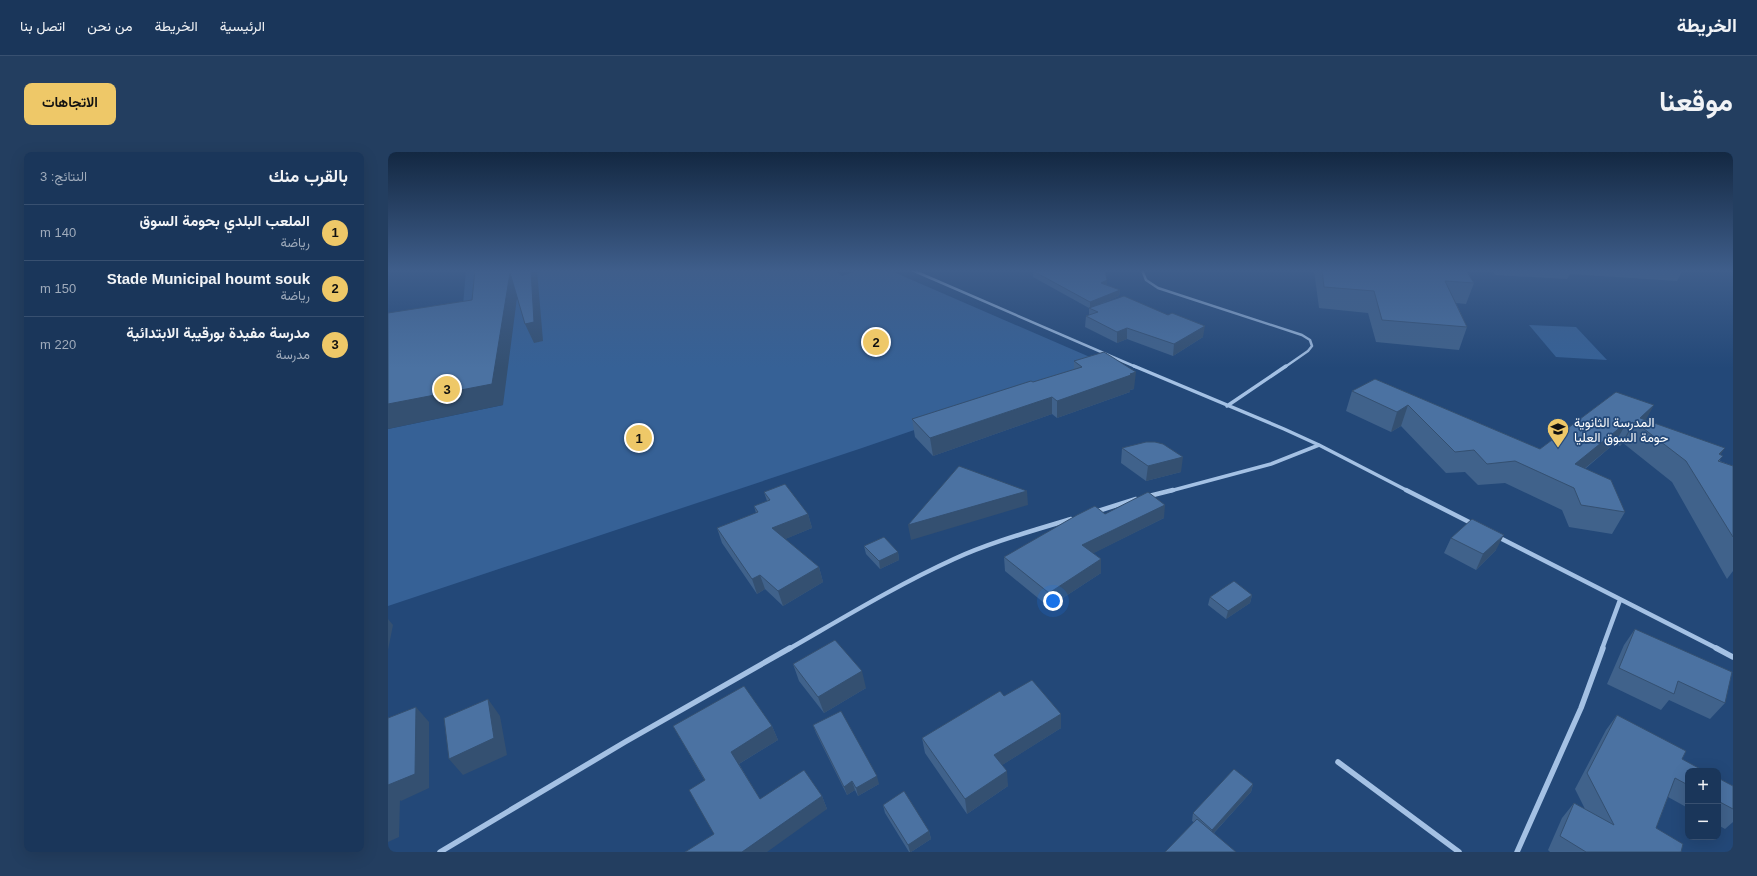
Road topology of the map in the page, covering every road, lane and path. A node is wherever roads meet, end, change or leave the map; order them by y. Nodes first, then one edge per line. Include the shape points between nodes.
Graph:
1 (988, 303) edge
2 (1203, 303) edge
3 (1227, 406) junction
4 (1320, 445) junction
5 (1090, 513) edge
6 (1075, 518) edge
7 (1480, 528) edge
8 (1494, 535) edge
9 (1620, 600) junction
10 (1733, 657) edge
11 (1338, 762) dead end
12 (440, 852) edge
13 (1459, 852) edge
14 (1517, 852) edge

1 - 3 street
2 - 3 street via 1302,335 1310,340 1312,346
3 - 4 street
4 - 5 street via 1271,464
4 - 7 street
6 - 12 street via 954,559 902,585 626,742
8 - 9 street
9 - 10 street
9 - 14 street via 1581,708
11 - 13 street

